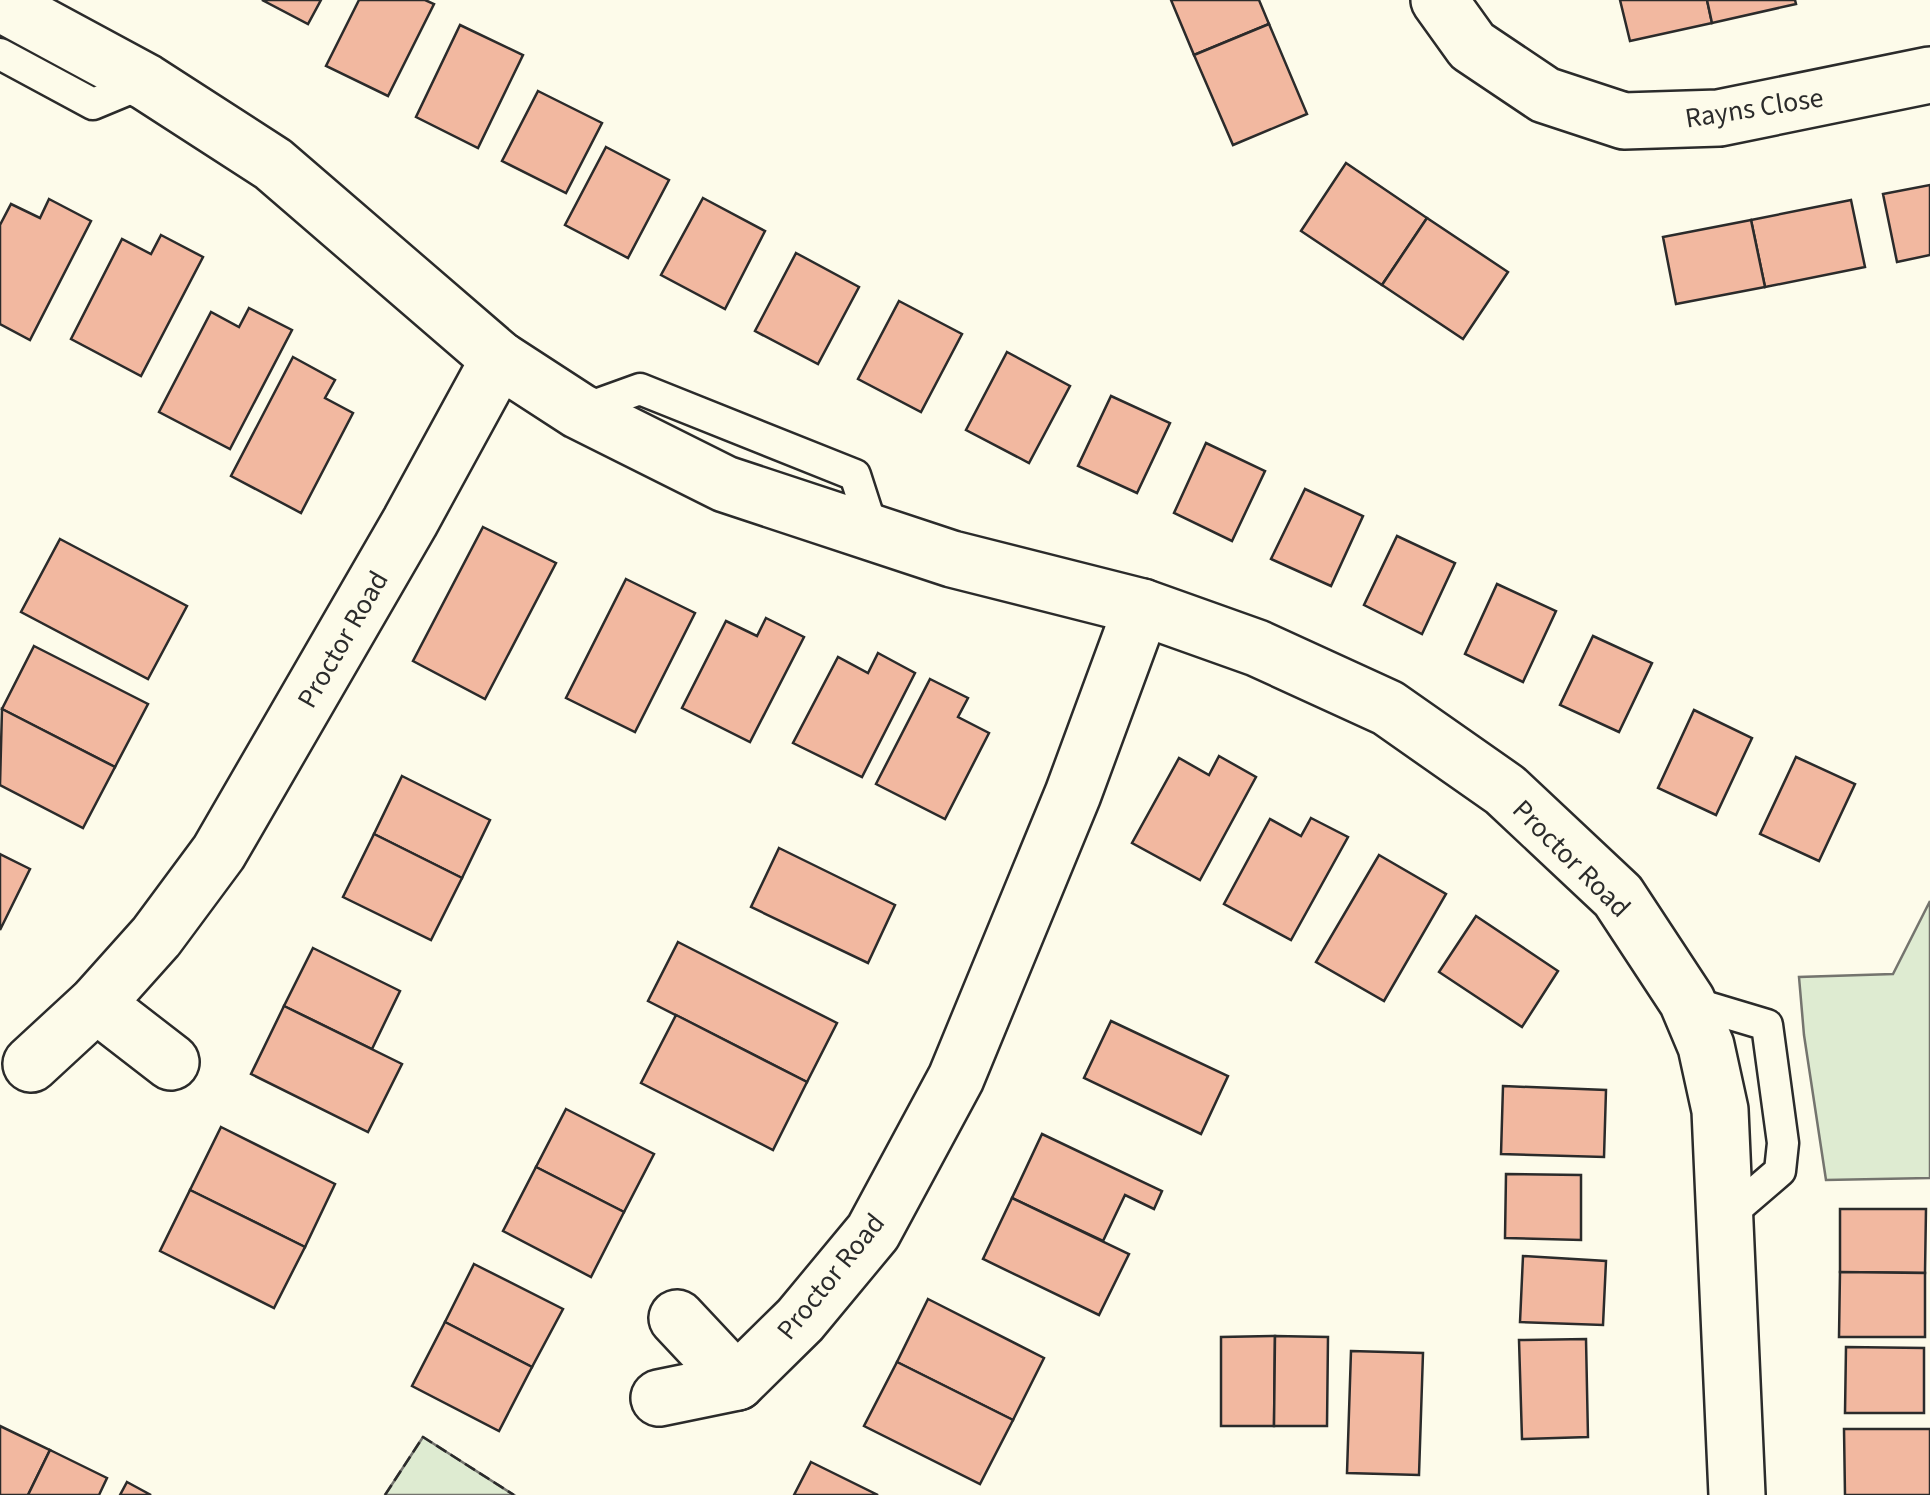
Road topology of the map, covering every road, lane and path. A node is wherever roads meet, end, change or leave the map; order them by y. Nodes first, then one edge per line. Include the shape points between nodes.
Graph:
1 (1439, 0) edge
2 (0, 3) edge
3 (0, 54) edge
4 (1930, 75) edge
5 (146, 82) junction
6 (498, 360) junction
7 (1142, 607) junction
8 (96, 1004) junction
9 (172, 1062) dead end
10 (31, 1064) dead end
11 (677, 1318) dead end
12 (737, 1382) junction
13 (658, 1398) dead end
14 (1737, 1495) edge

1 - 4 street, Rayns Close via 1472,46 1545,95 1624,121 1719,118
2 - 5 street, Proctor Road
3 - 5 lane via 93,104
5 - 6 street, Proctor Road via 273,164
6 - 7 street, Proctor Road via 579,411 725,484 952,559
6 - 8 street, Proctor Road via 219,852
7 - 12 street, Proctor Road via 1073,794 947,1095 873,1232 800,1320
7 - 14 street, Proctor Road via 1256,648 1388,708 1504,790 1618,896 1687,1001 1706,1046 1720,1110
8 - 9 street
8 - 10 street, Proctor Road
11 - 12 street
12 - 13 street

